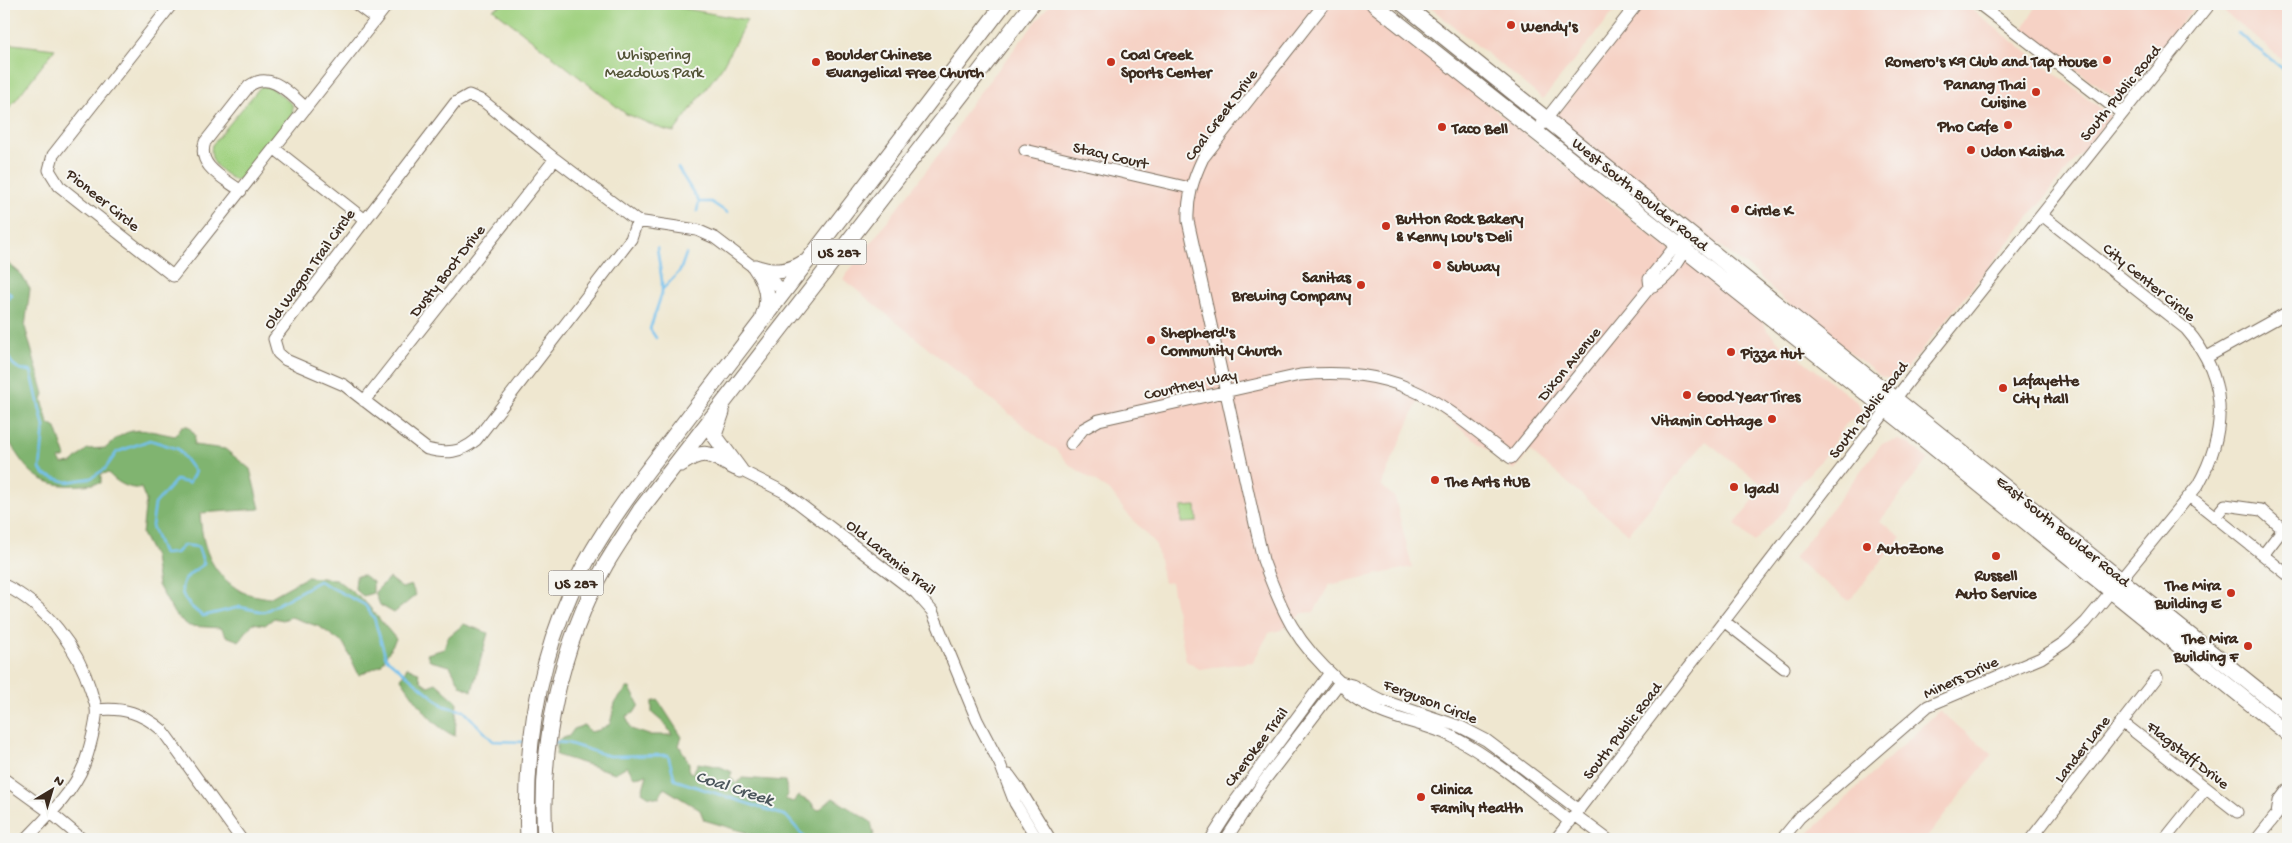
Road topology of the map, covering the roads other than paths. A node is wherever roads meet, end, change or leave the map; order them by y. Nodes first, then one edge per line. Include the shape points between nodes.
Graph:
1 (172, 4) edge
2 (356, 4) edge
3 (388, 4) edge
4 (1004, 4) edge
5 (1032, 4) edge
6 (1324, 4) edge
7 (1374, 4) edge
8 (1403, 4) edge
9 (1637, 4) edge
10 (1979, 4) edge
11 (2210, 4) edge
12 (376, 19) junction
13 (306, 108) junction
14 (2121, 113) junction
15 (1546, 118) junction
16 (1536, 132) junction
17 (274, 149) junction
18 (1025, 150) dead end
19 (554, 159) junction
20 (1190, 188) junction
21 (241, 191) junction
22 (2042, 216) junction
23 (364, 219) junction
24 (637, 221) junction
25 (1691, 235) junction
26 (1681, 248) junction
27 (808, 258) junction
28 (754, 267) junction
29 (785, 291) junction
30 (2288, 312) edge
31 (760, 322) junction
32 (781, 328) junction
33 (2207, 357) junction
34 (1225, 392) junction
35 (729, 394) junction
36 (364, 401) junction
37 (1892, 404) junction
38 (1071, 444) dead end
39 (1511, 458) joint
40 (740, 470) junction
41 (670, 472) junction
42 (2189, 496) junction
43 (2215, 517) junction
44 (1256, 524) joint
45 (2263, 555) junction
46 (2288, 575) edge
47 (4, 585) edge
48 (2115, 585) junction
49 (1725, 622) junction
50 (1784, 668) dead end
51 (1330, 674) junction
52 (2157, 677) dead end
53 (1340, 682) junction
54 (97, 710) junction
55 (2288, 714) edge
56 (2122, 722) junction
57 (2288, 734) edge
58 (1000, 764) junction
59 (4, 779) edge
60 (2206, 788) junction
61 (2288, 789) edge
62 (2237, 812) dead end
63 (51, 813) junction
64 (2283, 813) edge
65 (1575, 815) junction
66 (26, 839) edge
67 (82, 839) edge
68 (241, 839) edge
69 (528, 839) edge
70 (545, 839) edge
71 (1037, 839) edge
72 (1050, 839) edge
73 (1211, 839) edge
74 (1226, 839) edge
75 (1556, 839) edge
76 (1607, 839) edge
77 (1782, 839) edge
78 (2031, 839) edge
79 (2165, 839) edge
80 (2257, 839) edge

1 - 21 street, Pioneer Circle via 53,155 49,170 58,186 173,276
2 - 12 street
3 - 12 street, Pioneer Circle
4 - 27 main road, US 287
5 - 32 main road, US 287
6 - 20 street, Coal Creek Drive via 1203,158
7 - 16 main road, West South Boulder Road
8 - 15 main road, West South Boulder Road
9 - 15 street
10 - 14 street
11 - 14 street, South Public Road
12 - 13 street, Pioneer Circle
13 - 17 street, Pioneer Circle
13 - 21 street via 275,82 256,81 205,142 202,151 207,164
14 - 22 street, South Public Road
15 - 16 street
15 - 25 main road, West South Boulder Road
16 - 26 main road, West South Boulder Road
17 - 21 street, Pioneer Circle
17 - 23 street
18 - 20 street, Stacy Court
19 - 23 street, Old Wagon Trail Circle via 483,101 469,95 455,103
19 - 24 street, Old Wagon Trail Circle
19 - 36 street, Dusty Boot Drive
20 - 34 street, Coal Creek Drive via 1188,221
22 - 33 street, City Center Circle via 2186,329
22 - 37 street, South Public Road
23 - 36 street, Old Wagon Trail Circle via 274,339 278,353 286,360 336,381
24 - 28 street, Old Wagon Trail Circle via 697,230 715,238
24 - 36 street, Old Wagon Trail Circle via 631,239 578,310 466,448 453,453 427,449
25 - 26 street, Dixon Avenue
25 - 37 main road, West South Boulder Road
26 - 37 main road, West South Boulder Road
26 - 39 street, Dixon Avenue via 1649,279 1650,287
27 - 28 main road via 782,272
27 - 29 main road, US 287
28 - 29 street, Old Wagon Trail Circle
28 - 31 main road via 766,293 765,312
29 - 31 main road, US 287
29 - 32 main road via 787,303
30 - 33 street
31 - 69 main road, US 287 via 635,487 595,546 562,614 535,700 528,770
32 - 35 main road, US 287
33 - 42 street, City Center Circle via 2219,399 2218,435 2210,464
34 - 38 street, Courtney Way via 1099,420 1083,429
34 - 39 street, Courtney Way via 1328,373 1388,381 1422,393 1447,408
34 - 44 street, Coal Creek Drive
35 - 40 main road via 714,435
35 - 41 main road, US 287
37 - 48 main road, East South Boulder Road
37 - 49 street, South Public Road
40 - 41 main road via 702,453
40 - 58 street, Old Laramie Trail via 784,492 916,593 932,611 977,720
41 - 70 main road, US 287 via 607,563 577,630 556,702 545,773
42 - 43 street
42 - 48 street, City Center Circle
43 - 45 street
43 - 45 street via 2225,505 2261,510 2283,529
44 - 51 street, Ferguson Circle via 1263,560 1281,609 1302,644
45 - 46 street
47 - 54 street via 40,610 69,642 85,673
48 - 55 main road, East South Boulder Road
48 - 57 main road, East South Boulder Road
48 - 77 street, Miners Drive via 2086,622 2041,658 1928,706 1800,817
49 - 50 street
49 - 65 street, South Public Road
51 - 53 street, Ferguson Circle
51 - 73 street, Cherokee Trail via 1236,800
52 - 56 street, Lander Lane
53 - 65 street, Ferguson Circle via 1381,700 1461,727 1486,740
53 - 74 street, Cherokee Trail via 1273,768
54 - 63 street via 84,764 67,794
54 - 68 street via 135,712 162,730
56 - 60 street, Flagstaff Drive
56 - 78 street, Lander Lane
58 - 71 street, Old Laramie Trail via 1015,803
58 - 72 street, Old Laramie Trail
59 - 63 street
60 - 62 street, Flagstaff Drive
60 - 79 street
61 - 64 street via 2279,801
63 - 66 street
63 - 67 street
64 - 80 street
65 - 75 street, South Public Road
65 - 76 street

